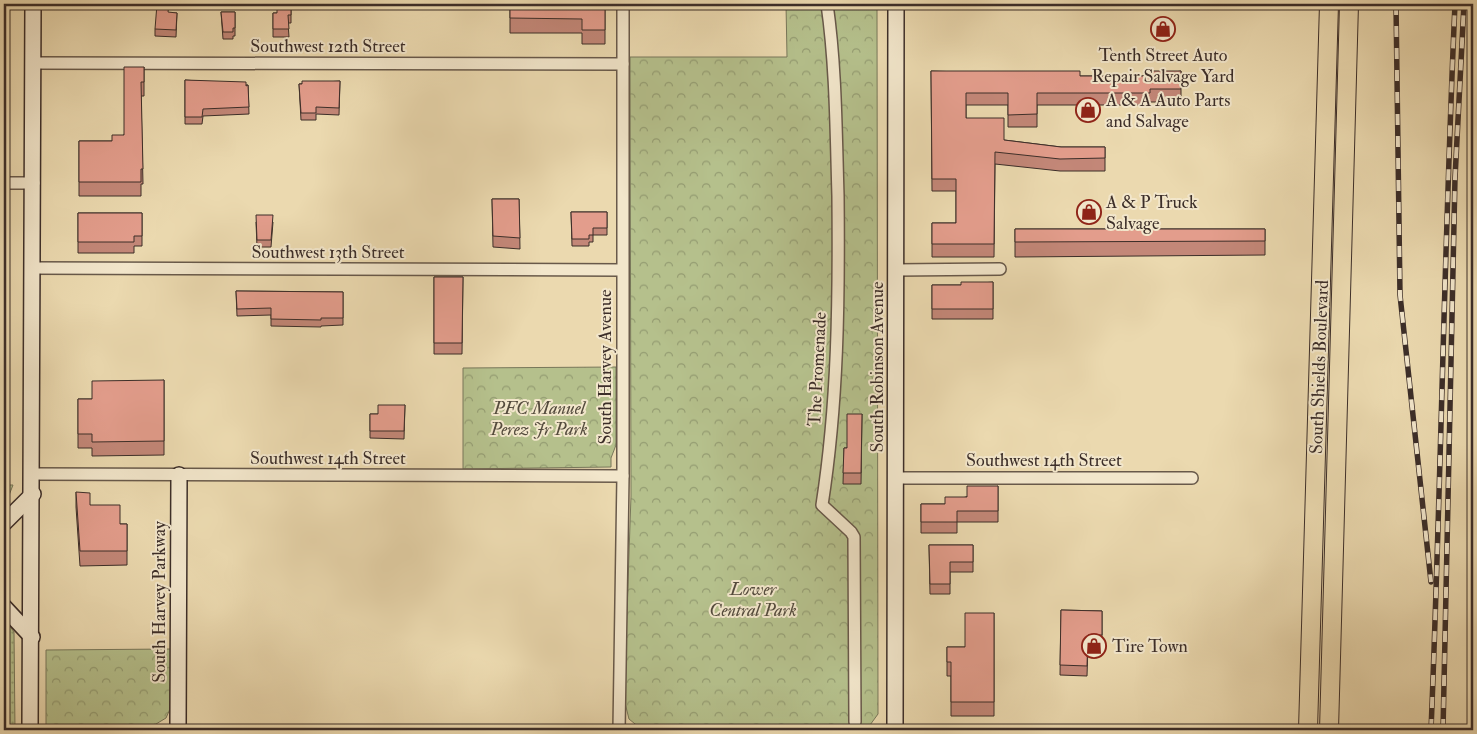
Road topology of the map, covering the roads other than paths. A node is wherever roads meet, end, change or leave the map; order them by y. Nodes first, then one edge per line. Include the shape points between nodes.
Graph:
1 (33, 4) edge
2 (623, 4) edge
3 (827, 4) edge
4 (896, 4) edge
5 (1329, 4) edge
6 (1349, 4) edge
7 (33, 63) junction
8 (623, 64) junction
9 (4, 183) edge
10 (34, 183) junction
11 (33, 268) junction
12 (1000, 269) dead end
13 (622, 270) junction
14 (896, 270) junction
15 (33, 474) junction
16 (179, 475) junction
17 (623, 476) junction
18 (896, 478) junction
19 (1192, 478) dead end
20 (33, 494) junction
21 (4, 523) edge
22 (4, 607) edge
23 (32, 637) junction
24 (855, 722) dead end
25 (30, 730) edge
26 (178, 730) edge
27 (619, 730) edge
28 (895, 730) edge
29 (1308, 730) edge
30 (1329, 730) edge

1 - 7 main road
2 - 8 street, South Harvey Avenue
3 - 24 street, The Promenade via 834,75 839,281 836,387 822,505 854,537
4 - 14 main road, South Robinson Avenue
5 - 29 main road, South Shields Boulevard
6 - 30 main road, South Shields Boulevard
7 - 8 street, Southwest 12th Street
7 - 10 main road
8 - 13 street, South Harvey Avenue
9 - 10 street
10 - 11 main road
11 - 13 street, Southwest 13th Street
11 - 15 main road
12 - 14 street
13 - 17 street, South Harvey Avenue
14 - 18 main road, South Robinson Avenue
15 - 16 street, Southwest 14th Street
15 - 20 main road
16 - 17 street, Southwest 14th Street
16 - 26 main road, South Harvey Parkway
17 - 27 street, South Harvey Avenue
18 - 19 street, Southwest 14th Street
18 - 28 main road, South Robinson Avenue
20 - 21 main road
20 - 23 main road
22 - 23 main road
23 - 25 main road

